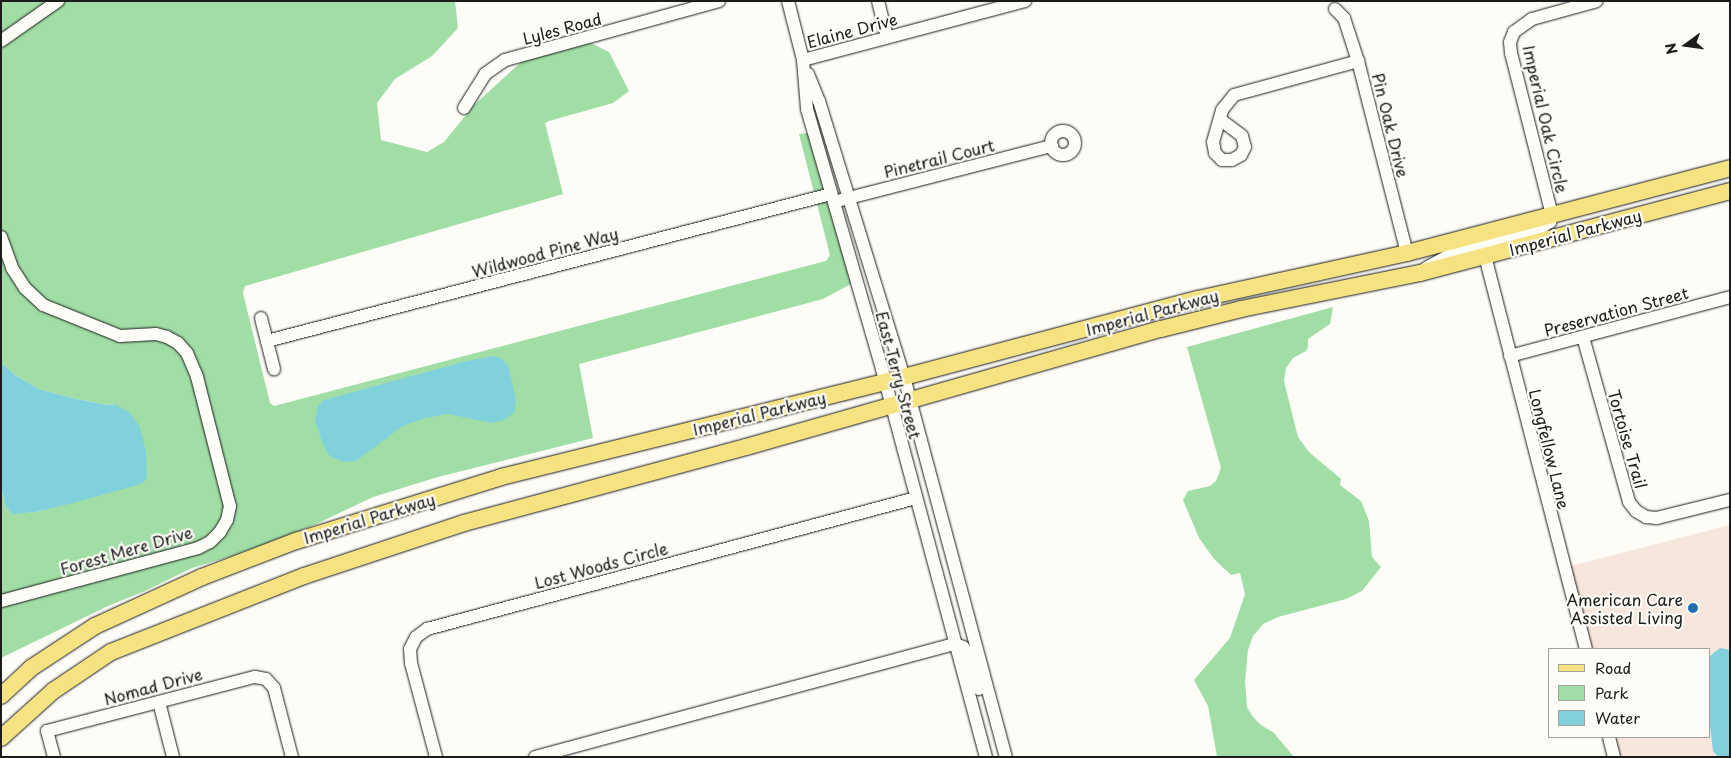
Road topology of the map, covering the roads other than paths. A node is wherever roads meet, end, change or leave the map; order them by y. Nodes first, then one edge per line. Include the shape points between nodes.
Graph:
1 (58, 1) edge
2 (719, 1) edge
3 (788, 1) edge
4 (878, 1) edge
5 (1025, 1) edge
6 (1597, 1) edge
7 (1006, 4) edge
8 (1335, 9) dead end
9 (888, 37) junction
10 (1, 41) edge
11 (803, 60) junction
12 (1358, 61) junction
13 (464, 108) dead end
14 (1221, 120) dead end
15 (1052, 146) dead end
16 (1730, 168) edge
17 (1730, 191) edge
18 (832, 198) junction
19 (848, 198) junction
20 (1552, 215) junction
21 (1, 237) edge
22 (1407, 253) junction
23 (1484, 256) junction
24 (1420, 272) junction
25 (1730, 297) edge
26 (261, 318) dead end
27 (1583, 337) junction
28 (267, 341) junction
29 (1510, 356) junction
30 (274, 369) dead end
31 (904, 377) junction
32 (885, 382) junction
33 (910, 401) junction
34 (891, 406) junction
35 (916, 498) junction
36 (1730, 500) edge
37 (1, 601) edge
38 (955, 644) junction
39 (1586, 648) edge
40 (1, 696) edge
41 (158, 702) junction
42 (1, 738) edge
43 (1609, 738) edge
44 (1005, 752) edge
45 (54, 757) edge
46 (173, 757) edge
47 (292, 757) edge
48 (436, 757) edge
49 (535, 757) edge
50 (986, 757) edge
51 (1614, 757) edge

1 - 10 street
2 - 13 street, Lyles Road via 505,60 485,74
3 - 11 street, East Terry Street
4 - 9 street
5 - 7 street, Elaine Drive
6 - 20 street, Imperial Oak Circle via 1532,19 1514,32 1510,42
7 - 9 street, Elaine Drive
8 - 12 street, Pin Oak Drive via 1344,18
9 - 11 street, Elaine Drive
11 - 18 street, East Terry Street via 807,108
11 - 19 street via 819,101
12 - 14 street via 1234,95 1222,110
12 - 22 street, Pin Oak Drive
15 - 19 street, Pinetrail Court
16 - 20 main road, Imperial Parkway
17 - 23 main road, Imperial Parkway
18 - 19 street, Pinetrail Court
18 - 28 street, Wildwood Pine Way
18 - 32 street, East Terry Street
19 - 31 street
20 - 22 main road, Imperial Parkway
20 - 24 street, Imperial Parkway via 1550,222 1536,231 1455,252
21 - 37 street, Forest Mere Drive via 12,268 24,288 43,304 120,336 156,334 167,337 187,352 197,377 230,506 220,532 198,548
22 - 31 main road, Imperial Parkway via 1198,299
23 - 24 main road, Imperial Parkway
23 - 29 street, Longfellow Lane
24 - 33 main road, Imperial Parkway via 1241,309
25 - 27 street, Preservation Street
26 - 28 street
27 - 29 street, Preservation Street
27 - 36 street, Tortoise Trail via 1629,502 1636,511 1657,518
28 - 30 street
29 - 39 street, Longfellow Lane
31 - 32 main road, Imperial Parkway
31 - 33 street
32 - 34 street, East Terry Street
32 - 40 main road, Imperial Parkway via 501,477 296,541 202,577 95,626 31,668
33 - 34 main road, Imperial Parkway
33 - 44 street
34 - 35 street, East Terry Street
34 - 42 main road, Imperial Parkway via 464,523 304,576 111,652 52,692
35 - 38 street, East Terry Street
35 - 48 street, Lost Woods Circle via 428,629 416,637 410,649
38 - 44 street via 967,652 990,728
38 - 49 street
38 - 50 street, East Terry Street
41 - 45 street, Nomad Drive via 47,731
41 - 46 street
41 - 47 street, Nomad Drive via 255,677 266,679 274,688
43 - 51 street

